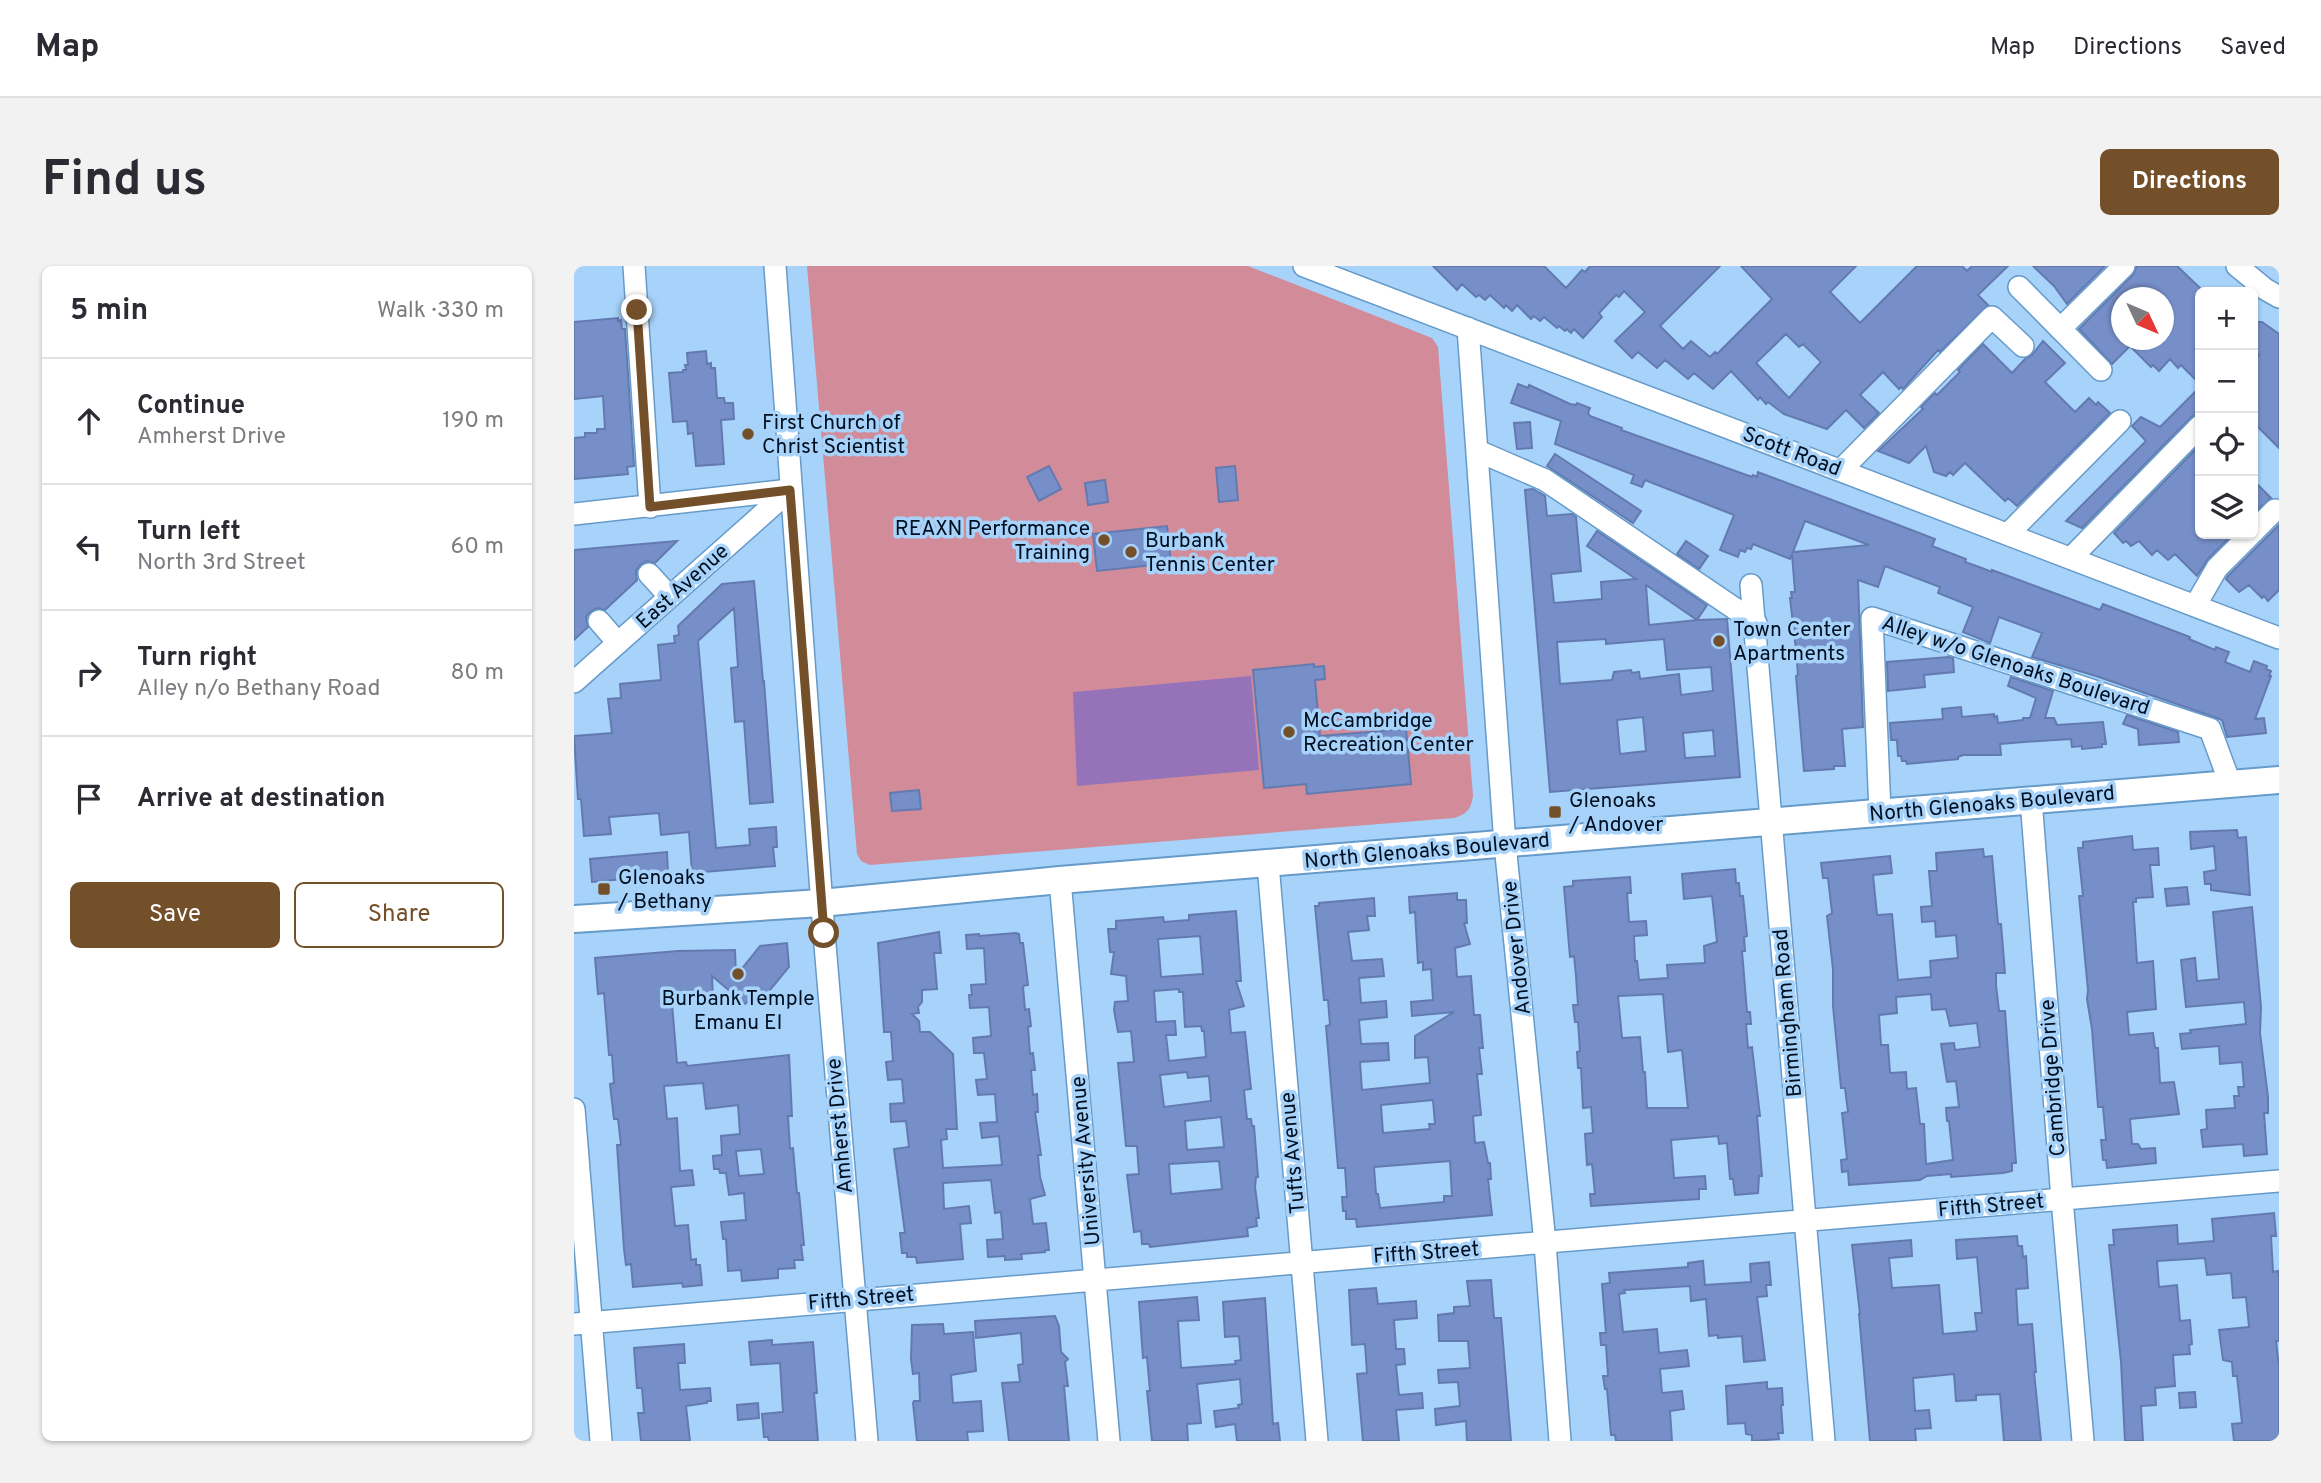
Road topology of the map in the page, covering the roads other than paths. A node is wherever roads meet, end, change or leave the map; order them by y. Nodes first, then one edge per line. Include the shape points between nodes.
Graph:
1 (634, 266) edge
2 (775, 266) edge
3 (1304, 266) edge
4 (2123, 266) edge
5 (2237, 266) edge
6 (2019, 287) dead end
7 (2279, 297) edge
8 (1468, 328) junction
9 (2060, 329) junction
10 (2023, 346) dead end
11 (2101, 370) dead end
12 (2120, 421) dead end
13 (2195, 431) edge
14 (1478, 451) junction
15 (1841, 470) junction
16 (790, 490) junction
17 (650, 507) junction
18 (2275, 510) dead end
19 (574, 514) edge
20 (2258, 527) edge
21 (2008, 534) junction
22 (2246, 539) edge
23 (2071, 558) junction
24 (649, 574) dead end
25 (1751, 585) dead end
26 (670, 597) junction
27 (2195, 606) junction
28 (599, 621) dead end
29 (1756, 623) junction
30 (2279, 638) edge
31 (618, 643) junction
32 (574, 682) edge
33 (2279, 780) edge
34 (2230, 783) junction
35 (2031, 799) junction
36 (1880, 812) junction
37 (1772, 821) junction
38 (1505, 844) junction
39 (1268, 864) junction
40 (1060, 880) junction
41 (821, 903) junction
42 (574, 919) edge
43 (574, 1109) edge
44 (2279, 1181) edge
45 (2062, 1199) junction
46 (1804, 1221) junction
47 (1545, 1243) junction
48 (1302, 1261) junction
49 (1096, 1279) junction
50 (853, 1299) junction
51 (583, 1323) edge
52 (601, 1441) edge
53 (867, 1441) edge
54 (1110, 1441) edge
55 (1317, 1441) edge
56 (1560, 1441) edge
57 (1824, 1441) edge
58 (2083, 1441) edge

1 - 17 street
2 - 16 street, Amherst Drive
3 - 8 street, Scott Road
4 - 9 street
5 - 7 street
6 - 9 street
8 - 14 street, Andover Drive
8 - 15 street, Scott Road
9 - 11 street
10 - 15 street via 1993,317
12 - 21 street
13 - 23 street
14 - 29 street via 1545,480
14 - 38 street, Andover Drive
15 - 21 street, Scott Road
16 - 17 street
16 - 26 street, East Avenue
16 - 41 street, Amherst Drive
17 - 19 street
18 - 20 street
21 - 23 street, Scott Road
22 - 27 street via 2217,568
23 - 27 street, Scott Road
24 - 26 street
25 - 29 street, Birmingham Road
26 - 31 street, East Avenue
27 - 30 street, Scott Road
28 - 31 street
29 - 37 street, Birmingham Road
31 - 32 street, East Avenue
33 - 34 main road, North Glenoaks Boulevard
34 - 35 main road, North Glenoaks Boulevard
34 - 36 street, Alley w/o Glenoaks Boulevard via 2210,729 1872,618
35 - 36 main road, North Glenoaks Boulevard
35 - 45 street, Cambridge Drive
36 - 37 main road, North Glenoaks Boulevard
37 - 38 main road, North Glenoaks Boulevard
37 - 46 street, Birmingham Road
38 - 39 main road, North Glenoaks Boulevard
38 - 47 street, Andover Drive
39 - 40 main road, North Glenoaks Boulevard
39 - 48 street, Tufts Avenue
40 - 41 main road, North Glenoaks Boulevard
40 - 49 street, University Avenue
41 - 42 main road, North Glenoaks Boulevard
41 - 50 street, Amherst Drive
43 - 51 street
44 - 45 street, Fifth Street
45 - 46 street, Fifth Street
45 - 58 street, Cambridge Drive
46 - 47 street, Fifth Street
46 - 57 street, Birmingham Road
47 - 48 street, Fifth Street
47 - 56 street, Andover Drive
48 - 49 street, Fifth Street
48 - 55 street, Tufts Avenue
49 - 50 street, Fifth Street
49 - 54 street, University Avenue
50 - 51 street, Fifth Street
50 - 53 street, Amherst Drive
51 - 52 street

